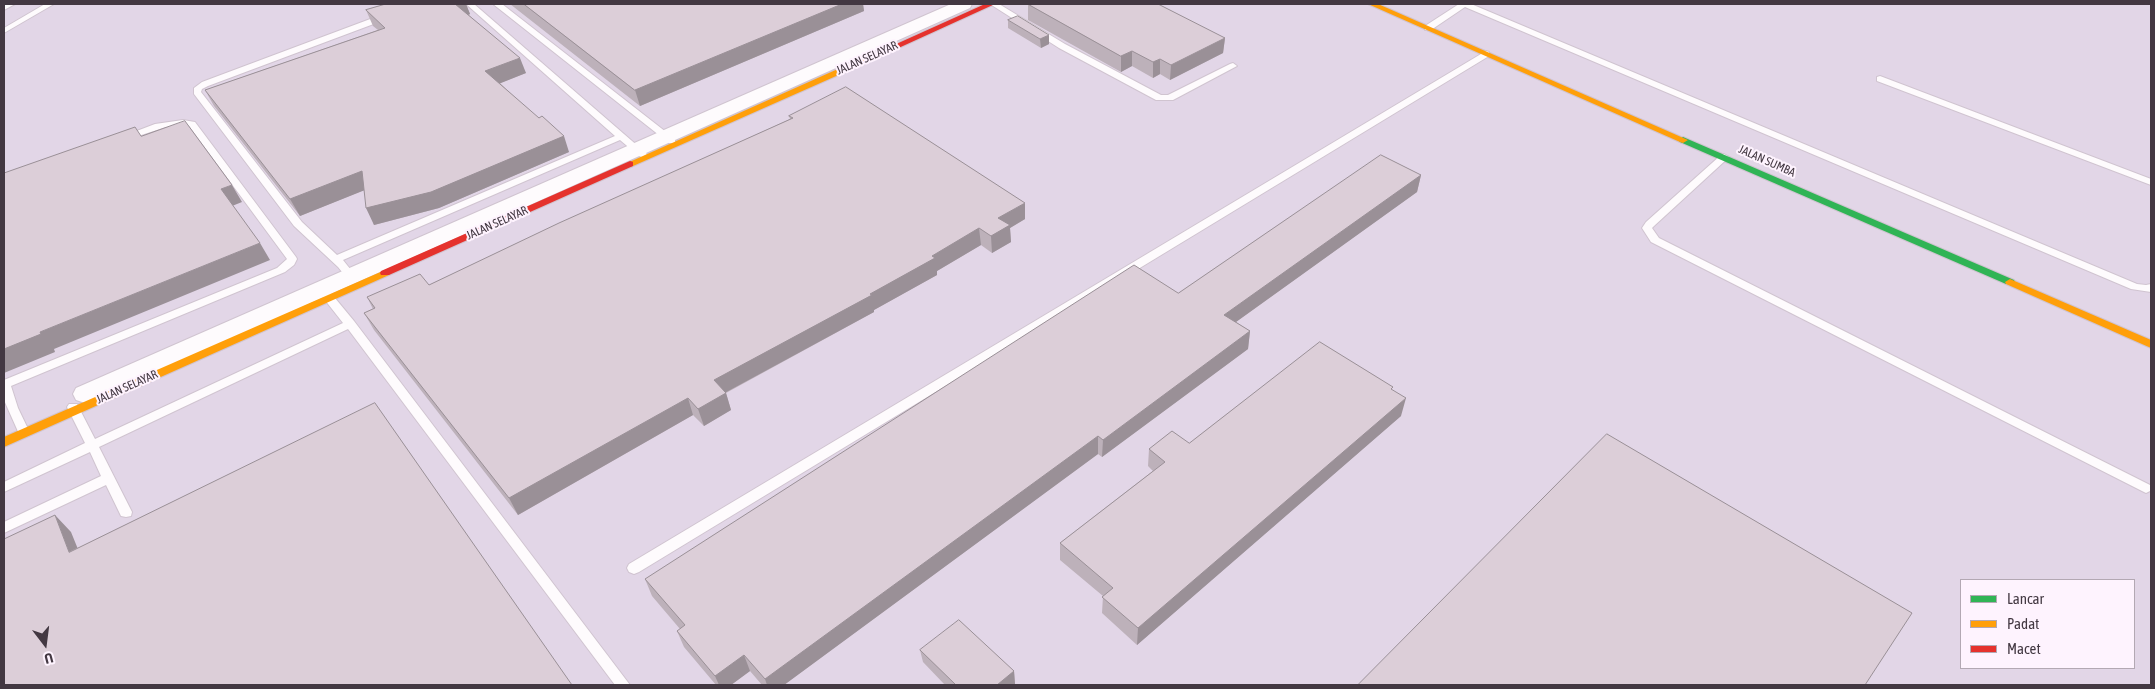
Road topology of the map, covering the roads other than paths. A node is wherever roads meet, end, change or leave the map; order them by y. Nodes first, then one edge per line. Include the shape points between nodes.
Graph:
1 (11, 4) edge
2 (50, 4) edge
3 (470, 4) edge
4 (497, 4) edge
5 (964, 4) edge
6 (992, 4) edge
7 (1372, 4) edge
8 (1464, 4) edge
9 (4, 8) edge
10 (391, 14) edge
11 (1428, 28) junction
12 (4, 31) edge
13 (904, 36) junction
14 (1486, 54) junction
15 (1233, 66) dead end
16 (1880, 79) dead end
17 (622, 136) junction
18 (671, 140) junction
19 (115, 141) edge
20 (641, 153) junction
21 (1724, 157) junction
22 (2151, 182) edge
23 (336, 258) junction
24 (354, 281) junction
25 (2151, 287) edge
26 (325, 294) junction
27 (350, 324) junction
28 (2151, 344) edge
29 (5, 385) edge
30 (72, 406) junction
31 (16, 429) edge
32 (4, 442) edge
33 (92, 447) junction
34 (108, 478) junction
35 (4, 487) edge
36 (2146, 488) dead end
37 (126, 512) dead end
38 (4, 528) edge
39 (634, 568) dead end
40 (623, 685) edge

1 - 9 lane
2 - 12 lane
3 - 17 lane
4 - 18 lane
5 - 13 street, JALAN SELAYAR
6 - 13 street, JALAN SELAYAR
6 - 15 lane via 1159,98 1170,98
7 - 11 street, JALAN SUMBA
8 - 11 lane
8 - 25 lane via 2135,287
10 - 23 lane via 229,74 198,88 197,92 298,224
11 - 14 street, JALAN SUMBA
13 - 18 street, JALAN SELAYAR
14 - 21 street, JALAN SUMBA
14 - 39 lane
16 - 22 lane
17 - 20 lane
17 - 23 lane
18 - 20 street, JALAN SELAYAR
19 - 29 lane via 161,125 192,124 292,259 281,270
20 - 24 street, JALAN SELAYAR
21 - 28 street, JALAN SUMBA
21 - 36 lane via 1650,224 1647,228 1655,240
23 - 24 lane
24 - 26 street, JALAN SELAYAR
26 - 27 lane
26 - 30 street, JALAN SELAYAR
27 - 33 lane
27 - 40 lane
29 - 31 lane
30 - 31 street, JALAN SELAYAR
30 - 33 lane
31 - 32 street, JALAN SELAYAR
33 - 34 lane
33 - 35 lane
34 - 37 lane
34 - 38 lane

